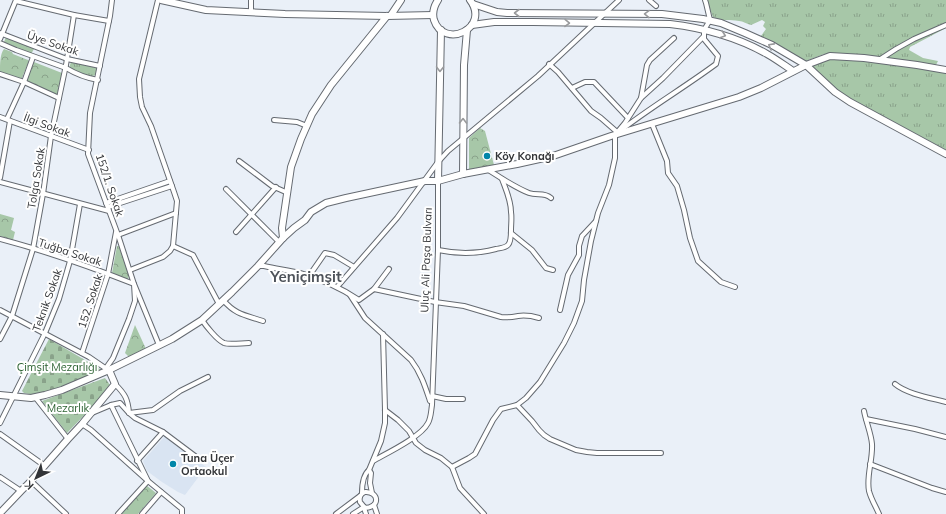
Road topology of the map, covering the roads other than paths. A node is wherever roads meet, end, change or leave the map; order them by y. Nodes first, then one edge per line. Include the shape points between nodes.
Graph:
1 (16, 0) edge
2 (112, 0) edge
3 (159, 0) edge
4 (251, 0) edge
5 (401, 0) edge
6 (438, 0) edge
7 (619, 0) edge
8 (649, 0) edge
9 (704, 0) edge
10 (471, 2) edge
11 (656, 6) dead end
12 (251, 12) junction
13 (605, 13) junction
14 (74, 15) junction
15 (433, 15) junction
16 (389, 16) junction
17 (710, 20) junction
18 (109, 21) junction
19 (594, 23) junction
20 (946, 24) edge
21 (470, 28) junction
22 (441, 30) junction
23 (1, 33) edge
24 (704, 33) junction
25 (674, 38) dead end
26 (0, 39) edge
27 (0, 42) edge
28 (33, 56) junction
29 (67, 59) junction
30 (879, 60) junction
31 (549, 64) junction
32 (806, 64) junction
33 (100, 66) junction
34 (66, 68) junction
35 (946, 70) edge
36 (793, 71) junction
37 (0, 74) edge
38 (98, 80) junction
39 (24, 82) junction
40 (572, 88) junction
41 (59, 98) junction
42 (641, 98) junction
43 (0, 117) edge
44 (628, 118) junction
45 (9, 120) junction
46 (274, 120) dead end
47 (652, 124) junction
48 (307, 126) junction
49 (616, 133) junction
50 (51, 136) junction
51 (463, 138) junction
52 (89, 150) junction
53 (946, 154) edge
54 (239, 161) dead end
55 (438, 162) junction
56 (487, 169) junction
57 (463, 174) junction
58 (0, 178) edge
59 (502, 179) junction
60 (170, 180) junction
61 (425, 181) junction
62 (438, 181) junction
63 (0, 182) edge
64 (172, 186) junction
65 (276, 188) junction
66 (226, 189) dead end
67 (288, 193) junction
68 (43, 194) junction
69 (551, 198) dead end
70 (80, 204) junction
71 (108, 207) junction
72 (176, 213) junction
73 (251, 215) junction
74 (596, 221) junction
75 (236, 232) dead end
76 (117, 233) junction
77 (511, 233) junction
78 (0, 239) edge
79 (281, 240) junction
80 (173, 246) junction
81 (33, 249) junction
82 (438, 250) junction
83 (70, 261) junction
84 (258, 266) junction
85 (354, 267) junction
86 (389, 269) dead end
87 (130, 270) junction
88 (553, 270) dead end
89 (108, 274) junction
90 (309, 276) junction
91 (134, 284) junction
92 (337, 287) junction
93 (735, 287) dead end
94 (374, 289) junction
95 (349, 293) junction
96 (221, 302) junction
97 (436, 302) junction
98 (0, 310) edge
99 (560, 310) dead end
100 (12, 316) junction
101 (538, 318) dead end
102 (202, 320) junction
103 (262, 321) dead end
104 (46, 333) junction
105 (383, 334) junction
106 (0, 340) edge
107 (249, 343) dead end
108 (159, 345) junction
109 (82, 353) junction
110 (107, 369) junction
111 (208, 377) dead end
112 (115, 384) junction
113 (896, 384) dead end
114 (0, 395) edge
115 (14, 396) junction
116 (432, 396) junction
117 (35, 397) junction
118 (463, 399) dead end
119 (946, 402) edge
120 (111, 405) junction
121 (432, 405) junction
122 (517, 405) junction
123 (386, 410) junction
124 (864, 411) dead end
125 (129, 413) junction
126 (90, 414) junction
127 (866, 419) junction
128 (0, 423) edge
129 (82, 424) junction
130 (163, 432) junction
131 (0, 434) edge
132 (946, 437) edge
133 (413, 438) junction
134 (68, 439) junction
135 (661, 453) dead end
136 (195, 456) dead end
137 (138, 461) junction
138 (373, 461) junction
139 (870, 464) junction
140 (45, 466) junction
141 (452, 467) junction
142 (369, 470) junction
143 (0, 476) edge
144 (31, 481) junction
145 (148, 481) junction
146 (21, 491) junction
147 (161, 492) junction
148 (946, 492) edge
149 (372, 493) junction
150 (362, 494) junction
151 (374, 505) junction
152 (364, 508) junction
153 (0, 513) edge
154 (66, 514) edge
155 (118, 514) edge
156 (142, 514) edge
157 (182, 514) edge
158 (336, 514) edge
159 (353, 514) edge
160 (366, 514) edge
161 (377, 514) edge
162 (484, 514) edge
163 (879, 514) edge

1 - 14 street
1 - 23 street
2 - 18 street, 152/1. Sokak
3 - 12 street via 206,10
3 - 60 street via 139,86 142,107
4 - 12 street
5 - 16 street
6 - 15 street
7 - 13 street
8 - 11 street
9 - 17 street
13 -> 10 street via 507,13 496,12
10 - 21 street via 475,13
12 - 16 street
17 -> 13 street via 662,14
13 - 19 street
14 - 18 street
14 - 29 street, Tolga Sokak
15 - 16 street
15 - 22 street, Uluç Ali Paşa Bulvarı
16 - 48 street via 331,85
17 - 24 street
32 -> 17 street via 772,45
18 - 33 street, 152/1. Sokak
21 -> 19 street via 494,22
19 - 24 street via 670,24 693,27
19 - 31 street
20 - 30 street
21 - 22 street via 462,34 454,35
51 -> 21 street via 464,65
22 -> 55 street, Uluç Ali Paşa Bulvarı
23 - 26 street
23 - 29 street, Üye Sokak
24 -> 36 street via 716,33 746,43
24 - 42 street
24 - 49 street via 704,39 718,56 716,64
25 - 42 street via 647,65
27 - 28 street
28 - 34 street
28 - 39 street
29 - 33 street, Üye Sokak
29 - 34 street, Tolga Sokak
30 - 32 street via 830,56
30 - 35 street
31 - 40 street
31 - 51 street
32 - 36 street
32 - 53 street via 842,97
33 - 38 street, 152/1. Sokak
34 - 38 street
34 - 41 street, Tolga Sokak
36 - 47 street via 739,97
37 - 39 street
38 - 52 street, 152/1. Sokak via 90,113
39 - 41 street
39 - 45 street
40 - 44 street via 585,82 594,82
40 - 49 street via 591,111
41 - 50 street, Tolga Sokak
42 - 44 street
43 - 45 street, İlgi Sokak
44 - 49 street
45 - 50 street, İlgi Sokak
45 - 58 street
46 - 48 street via 297,122
47 - 49 street
47 - 93 street via 667,161 668,173 677,186 698,261 721,282
48 - 67 street via 291,167
49 - 56 street via 553,156
49 - 74 street via 615,158
50 - 52 street, İlgi Sokak
50 - 68 street, Tolga Sokak
51 - 55 street
51 - 57 street
52 - 71 street, 152/1. Sokak via 88,154
54 - 65 street
55 - 61 street
55 - 62 street, Uluç Ali Paşa Bulvarı
56 - 57 street
56 - 59 street
57 - 62 street
59 - 69 street via 532,194 546,194
59 - 77 street via 509,197
60 - 64 street
60 - 71 street
61 - 62 street
61 - 79 street via 326,203 311,212
61 - 85 street
62 - 82 street, Uluç Ali Paşa Bulvarı
63 - 68 street
64 - 71 street
64 - 72 street via 177,201
65 - 67 street
65 - 73 street
66 - 73 street
67 - 79 street
68 - 70 street
68 - 81 street, Tolga Sokak
70 - 71 street
70 - 83 street, Teknik Sokak
71 - 76 street, 152/1. Sokak
72 - 76 street
72 - 80 street
73 - 75 street
73 - 79 street
74 - 99 street via 582,236 579,255 568,275
74 - 122 street via 582,302 574,322 540,382
76 - 87 street, 152/1. Sokak
76 - 89 street, 152. Sokak
77 - 82 street via 505,248 489,252 463,253
77 - 88 street via 532,250 546,268
78 - 81 street, Tuğba Sokak
79 - 84 street
80 - 87 street via 162,257
80 - 96 street via 192,255
81 - 83 street, Tuğba Sokak
81 - 100 street, Tolga Sokak
82 - 97 street, Uluç Ali Paşa Bulvarı
83 - 89 street, Tuğba Sokak
83 - 104 street, Teknik Sokak
84 - 90 street
84 - 96 street
85 - 90 street via 334,255 325,253
85 - 92 street
86 - 94 street
87 - 91 street, 152/1. Sokak
89 - 91 street, Tuğba Sokak
89 - 109 street, 152. Sokak
90 - 92 street
91 - 108 street, 152/1. Sokak
91 - 110 street via 135,302
92 - 95 street
94 - 95 street via 359,300
94 - 97 street
95 - 105 street via 365,318
96 - 102 street
96 - 103 street via 238,314
97 - 101 street via 464,306 507,318
97 - 116 street, Uluç Ali Paşa Bulvarı
98 - 100 street
100 - 104 street
100 - 106 street, Tolga Sokak
102 - 107 street via 210,332 223,343
102 - 108 street
104 - 109 street
104 - 115 street, Teknik Sokak
105 - 121 street via 417,368
105 - 123 street
108 - 110 street
109 - 110 street
110 - 112 street
110 - 117 street via 62,390
111 - 125 street via 180,390 153,410
112 - 125 street via 128,401
112 - 126 street
113 - 119 street via 919,395
114 - 115 street
115 - 117 street
115 - 128 street, Teknik Sokak
116 - 118 street
116 - 121 street, Uluç Ali Paşa Bulvarı
117 - 134 street
120 - 125 street via 120,403
120 - 126 street
120 - 137 street
121 - 133 street, Uluç Ali Paşa Bulvarı via 427,425
122 - 135 street via 544,435 576,450 597,453
122 - 141 street via 501,409 475,454
123 - 133 street
123 - 138 street via 381,440
124 - 127 street
125 - 130 street
126 - 129 street
127 - 132 street
127 - 139 street via 871,442
129 - 134 street
129 - 145 street
130 - 136 street
130 - 137 street
131 - 140 street
133 - 138 street, Uluç Ali Paşa Bulvarı
133 - 141 street via 425,450
134 - 140 street
137 - 145 street
138 - 142 street
139 - 148 street
139 - 163 street via 869,490
140 - 144 street
141 - 162 street via 460,488
142 - 149 street
142 - 150 street via 363,482
143 - 146 street
144 - 146 street
144 - 154 street
145 - 147 street
145 - 155 street
146 - 153 street
147 - 156 street
147 - 157 street via 182,509
149 - 150 street
149 - 151 street via 376,500
150 - 152 street via 360,502
150 - 158 street
151 - 152 street
151 - 161 street
152 - 159 street
152 - 160 street

